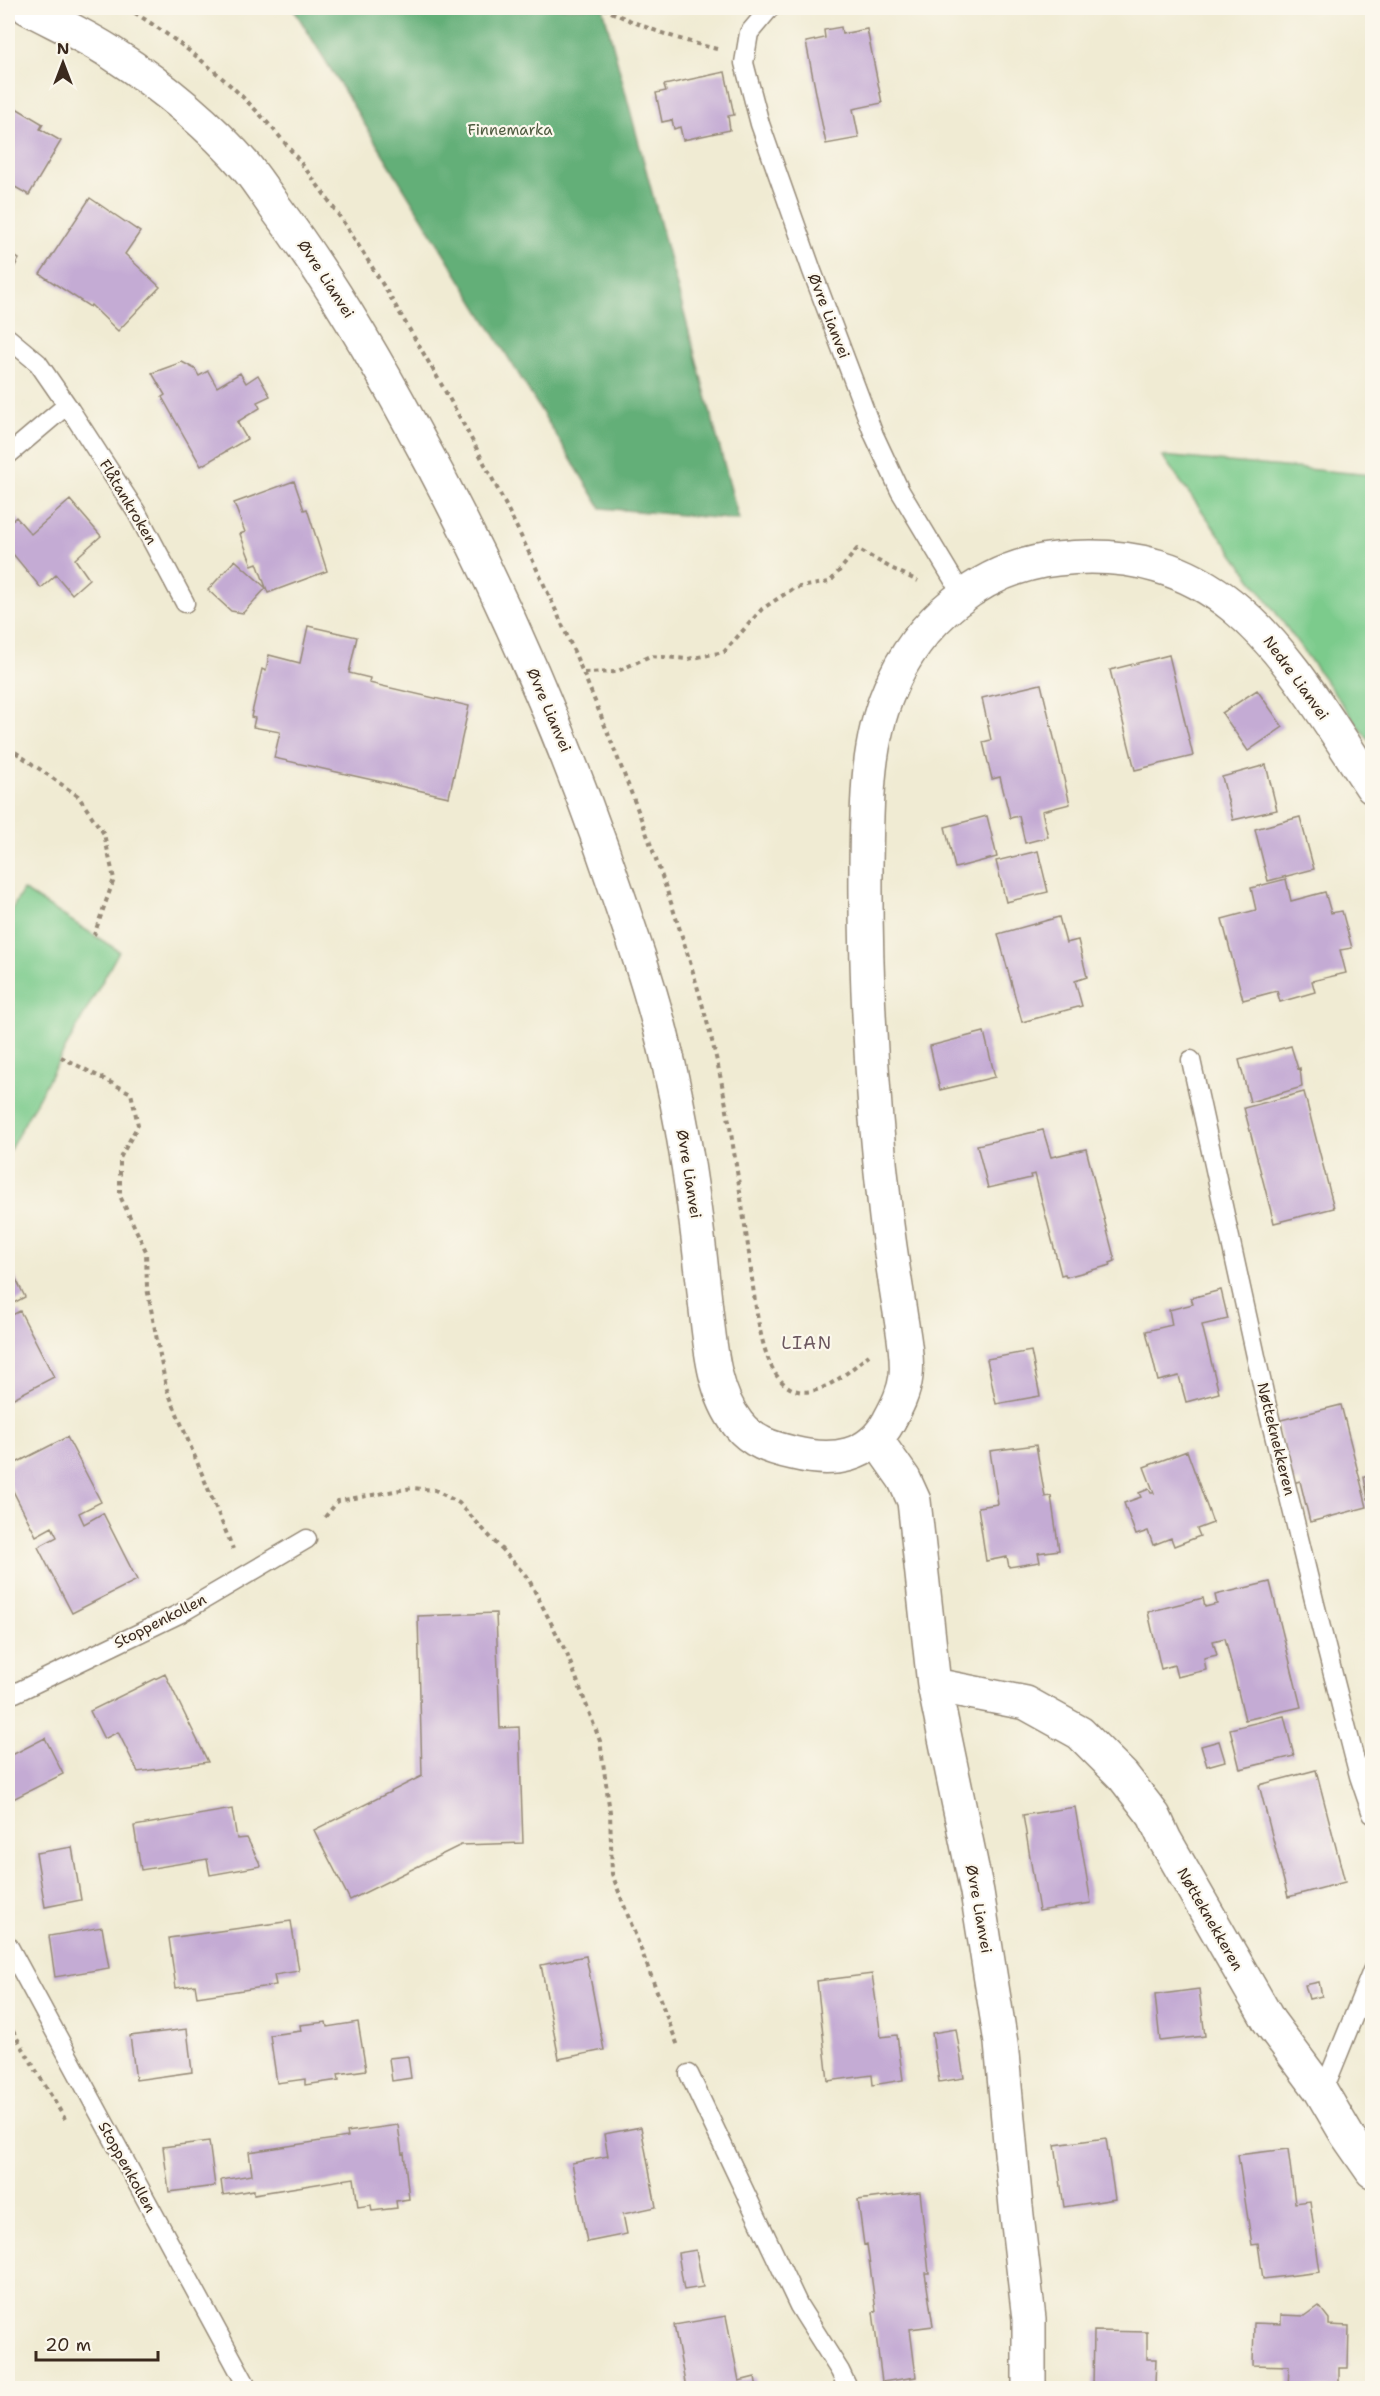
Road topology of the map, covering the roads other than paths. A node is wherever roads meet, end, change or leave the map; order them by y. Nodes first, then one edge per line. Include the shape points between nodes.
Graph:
1 (28, 8) edge
2 (770, 8) edge
3 (8, 338) edge
4 (67, 405) junction
5 (8, 455) edge
6 (957, 586) junction
7 (185, 603) dead end
8 (1372, 788) edge
9 (1191, 1060) dead end
10 (878, 1442) junction
11 (307, 1539) road end
12 (934, 1685) junction
13 (8, 1694) edge
14 (1372, 1814) edge
15 (8, 1945) edge
16 (1372, 1971) edge
17 (689, 2074) road end
18 (1321, 2091) junction
19 (1372, 2171) edge
20 (248, 2388) edge
21 (848, 2388) edge
22 (1029, 2388) edge

1 - 10 street, Øvre Lianvei via 108,50 195,116 246,168 315,260 364,338 451,497 544,696 640,957 679,1111 694,1194 710,1344 729,1412 751,1437 797,1454 844,1457
2 - 6 lane, Øvre Lianvei via 749,33 744,63 760,124 874,435 900,491
3 - 4 lane, Flåtankroken via 38,363
4 - 5 lane
4 - 7 lane, Flåtankroken via 137,513
6 - 8 street, Nedre Lianvei via 1044,560 1085,556 1143,562 1190,578 1214,590 1252,620 1286,660
6 - 10 street via 890,687 875,733 867,793 865,955 869,1033 886,1216 907,1371 902,1398
9 - 14 lane, Nøtteknekkeren via 1266,1402 1359,1776
10 - 12 street, Øvre Lianvei via 914,1501
11 - 13 lane, Stoppenkollen via 181,1613
12 - 18 street, Nøtteknekkeren via 1026,1703 1080,1733 1123,1776 1154,1816 1269,2021
12 - 22 street, Øvre Lianvei via 977,1892 998,2021 1029,2319
15 - 20 lane, Stoppenkollen
16 - 18 lane
17 - 21 lane via 799,2306
18 - 19 street, Nøtteknekkeren

